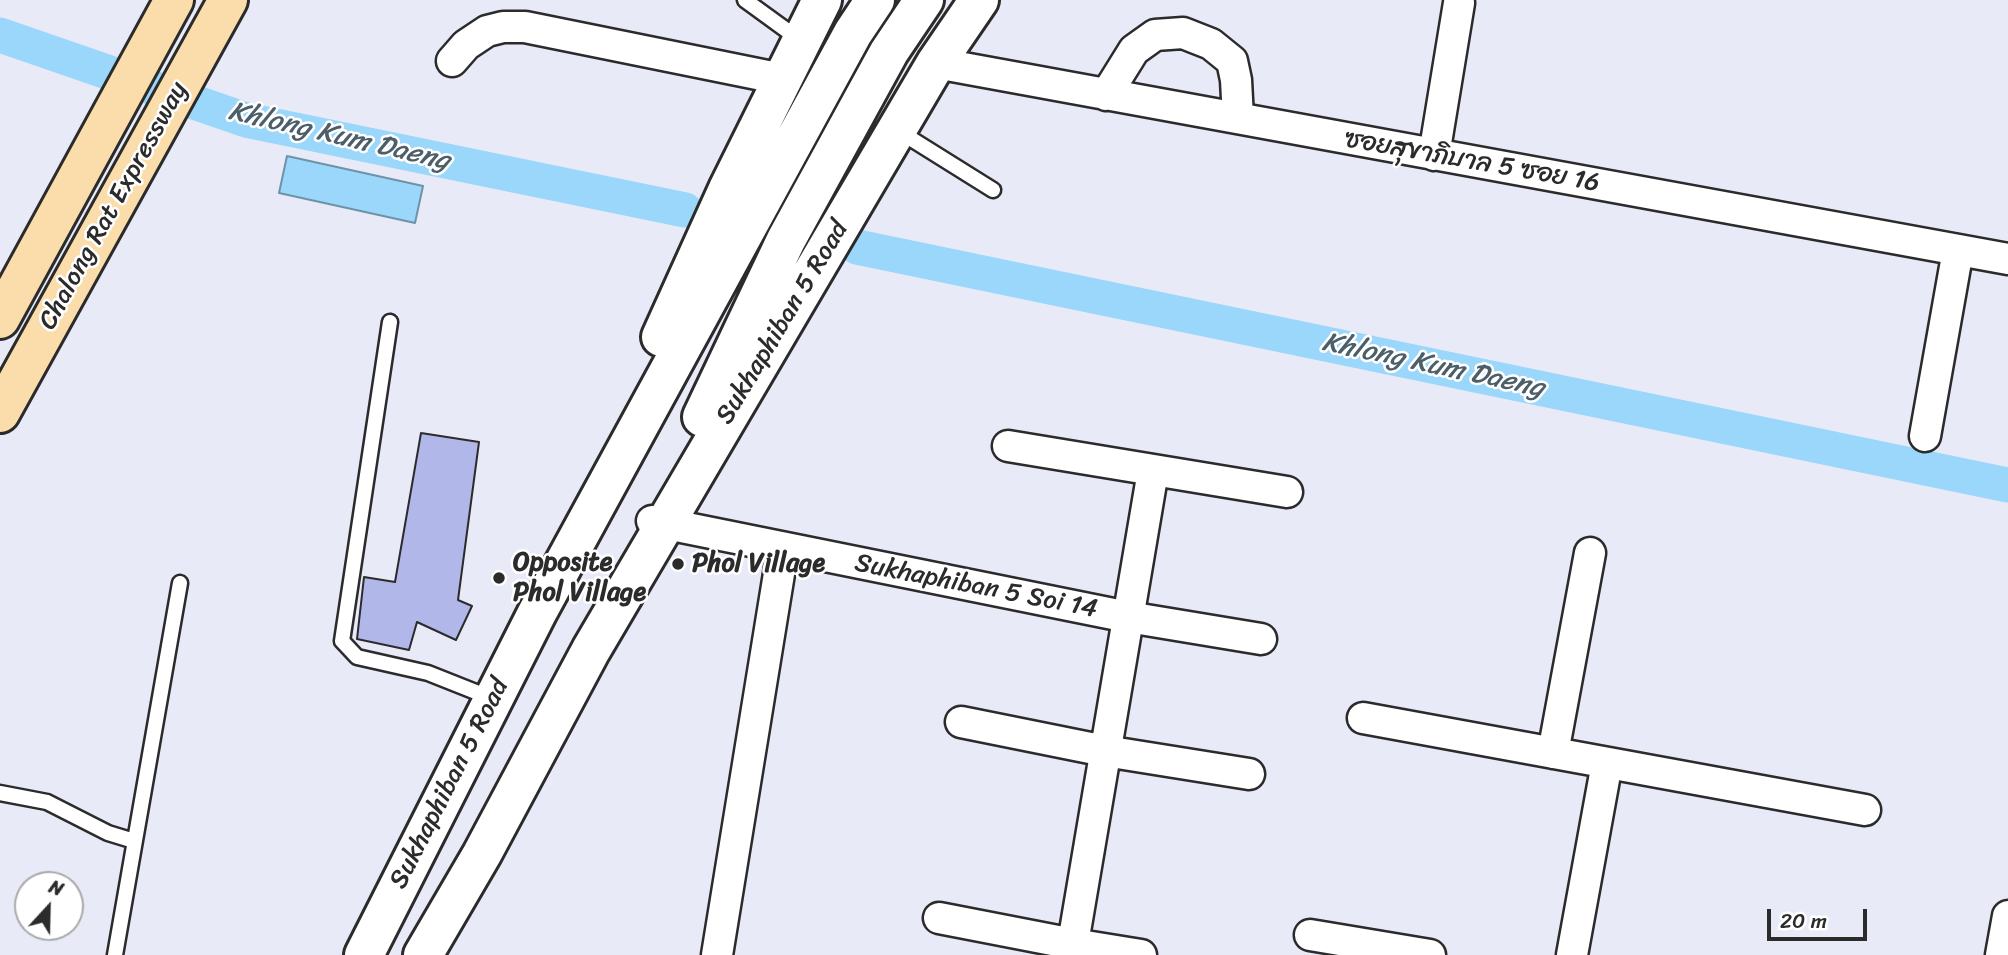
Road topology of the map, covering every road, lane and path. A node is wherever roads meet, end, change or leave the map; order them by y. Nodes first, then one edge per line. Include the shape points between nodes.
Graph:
1 (174, 0) edge
2 (228, 0) edge
3 (745, 0) edge
4 (822, 0) edge
5 (875, 0) edge
6 (924, 0) edge
7 (979, 0) edge
8 (1459, 3) dead end
9 (801, 41) junction
10 (452, 61) dead end
11 (936, 63) junction
12 (782, 79) junction
13 (1106, 94) junction
14 (1238, 118) junction
15 (897, 130) junction
16 (1434, 155) junction
17 (993, 190) dead end
18 (1958, 250) junction
19 (2008, 259) edge
20 (0, 318) edge
21 (390, 321) dead end
22 (0, 413) edge
23 (1925, 436) dead end
24 (1008, 446) dead end
25 (1153, 471) junction
26 (1287, 492) dead end
27 (658, 523) junction
28 (783, 549) junction
29 (1590, 553) dead end
30 (180, 583) dead end
31 (537, 613) junction
32 (1128, 617) junction
33 (1261, 639) dead end
34 (492, 699) junction
35 (1363, 718) dead end
36 (961, 722) dead end
37 (1105, 751) junction
38 (1553, 753) junction
39 (1607, 763) junction
40 (1249, 774) dead end
41 (0, 793) edge
42 (1864, 810) dead end
43 (134, 841) junction
44 (2008, 916) edge
45 (939, 918) dead end
46 (1310, 935) dead end
47 (1072, 950) edge
48 (115, 955) edge
49 (364, 955) edge
50 (424, 955) edge
51 (717, 955) edge
52 (1141, 955) edge
53 (1430, 955) edge
54 (1572, 955) edge
55 (2001, 955) edge

1 - 20 highway, Chalong Rat Expressway
2 - 22 highway, Chalong Rat Expressway
3 - 9 lane
4 - 9 main road, Sukhaphiban 5 Road
5 - 31 main road, Sukhaphiban 5 Road
6 - 27 main road, Sukhaphiban 5 Road via 889,52 786,240
7 - 11 main road, Sukhaphiban 5 Road
8 - 16 street
9 - 12 main road, Sukhaphiban 5 Road
10 - 12 street via 487,31 526,27
11 - 13 street, ซอยสุขาภิบาล 5 ซอย 16
11 - 15 main road, Sukhaphiban 5 Road
12 - 31 main road, Sukhaphiban 5 Road
13 - 14 street, ซอยสุขาภิบาล 5 ซอย 16
13 - 14 street via 1134,50 1155,35 1183,33 1211,44 1232,61
14 - 16 street, ซอยสุขาภิบาล 5 ซอย 16
15 - 17 lane
15 - 27 main road, Sukhaphiban 5 Road
16 - 18 street, ซอยสุขาภิบาล 5 ซอย 16
18 - 19 street, ซอยสุขาภิบาล 5 ซอย 16
18 - 23 street
21 - 34 lane via 342,641 357,657 428,673
24 - 25 street
25 - 26 street
25 - 32 street
27 - 28 street, Sukhaphiban 5 Soi 14
27 - 50 main road, Sukhaphiban 5 Road
28 - 32 street, Sukhaphiban 5 Soi 14
28 - 51 street
29 - 38 street
30 - 43 lane
31 - 34 main road, Sukhaphiban 5 Road
32 - 33 street, Sukhaphiban 5 Soi 14
32 - 37 street
34 - 49 main road, Sukhaphiban 5 Road
35 - 38 street
36 - 37 street
37 - 40 street
37 - 47 street
38 - 39 street
39 - 42 street
39 - 54 street
41 - 43 lane via 47,802
43 - 48 lane
44 - 55 street
45 - 47 street
46 - 53 street
47 - 52 street

